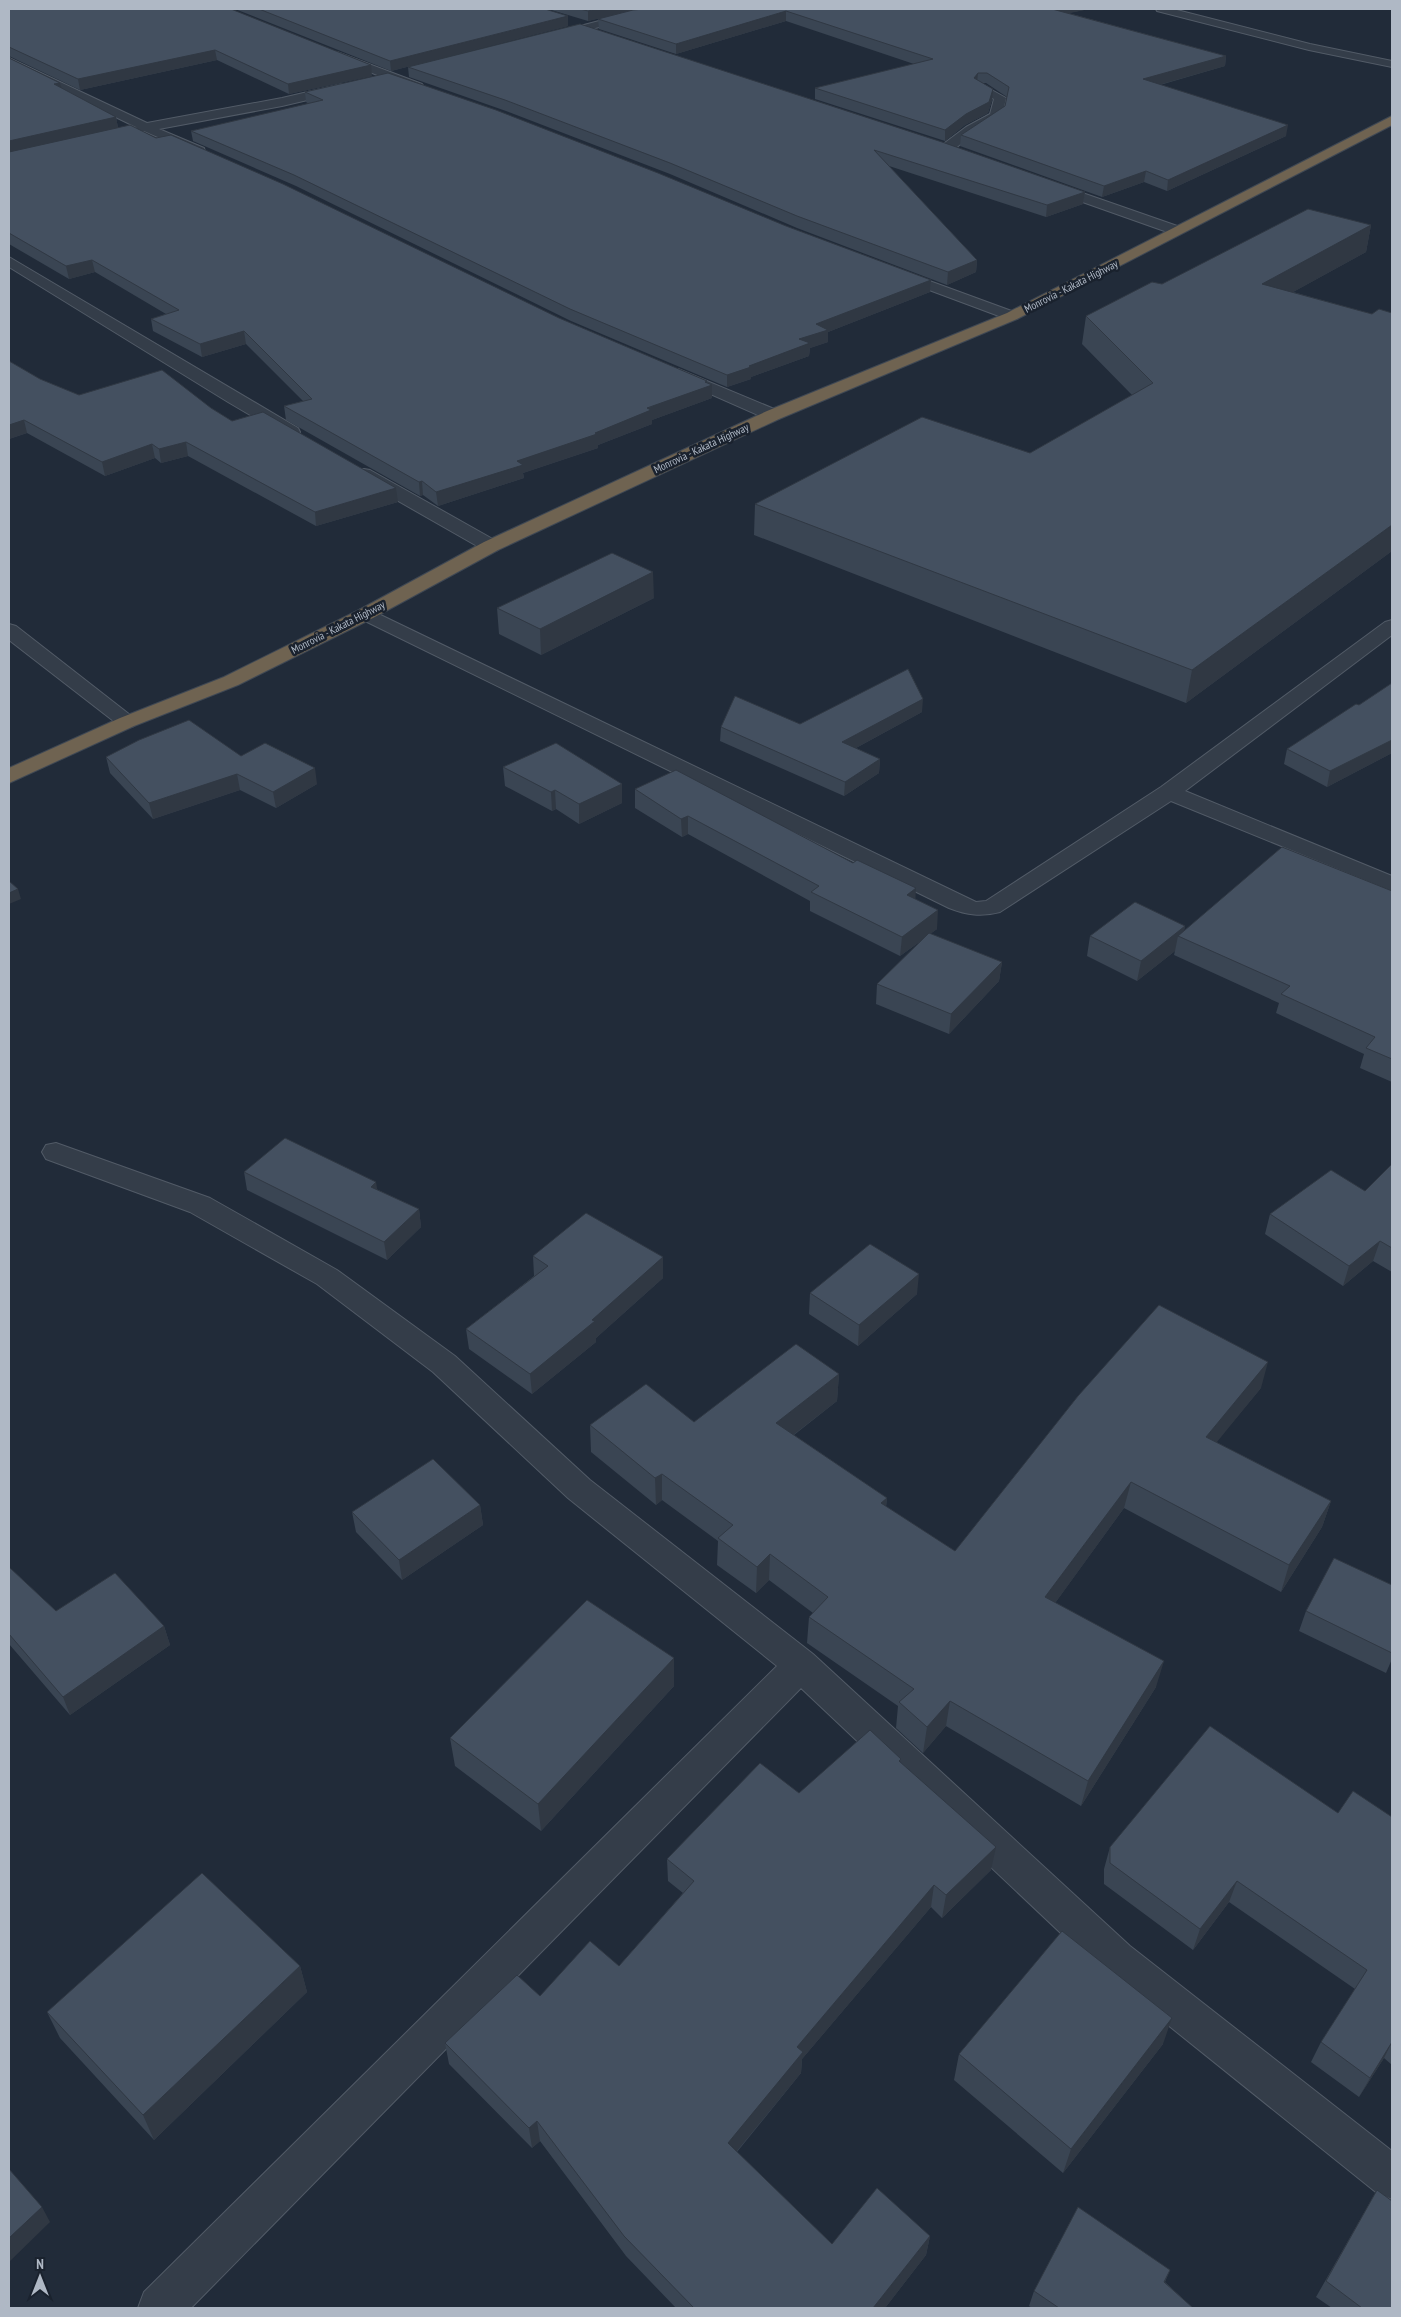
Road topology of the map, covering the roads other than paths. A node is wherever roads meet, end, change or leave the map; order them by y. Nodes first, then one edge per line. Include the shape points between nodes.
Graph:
1 (687, 9) edge
2 (1161, 9) edge
3 (570, 22) dead end
4 (585, 28) junction
5 (600, 35) edge
6 (544, 39) edge
7 (328, 52) edge
8 (9, 60) edge
9 (1392, 64) edge
10 (409, 72) edge
11 (390, 77) junction
12 (372, 81) edge
13 (354, 85) edge
14 (981, 88) edge
15 (427, 90) edge
16 (1392, 120) edge
17 (145, 127) junction
18 (126, 132) edge
19 (963, 154) edge
20 (209, 155) edge
21 (1034, 180) edge
22 (1178, 231) junction
23 (9, 261) edge
24 (883, 267) edge
25 (1012, 316) junction
26 (664, 369) edge
27 (773, 415) junction
28 (302, 438) edge
29 (354, 468) edge
30 (491, 546) junction
31 (366, 614) junction
32 (1392, 626) edge
33 (9, 630) edge
34 (127, 722) junction
35 (9, 776) edge
36 (1169, 792) junction
37 (1392, 884) edge
38 (56, 1152) dead end
39 (801, 1665) junction
40 (1392, 2178) edge
41 (160, 2308) edge

1 - 4 street via 633,15
2 - 9 street via 1309,47
3 - 4 street
4 - 5 street
4 - 6 street
7 - 11 street
8 - 17 street
10 - 11 street
11 - 12 street
11 - 15 street
13 - 17 street
14 - 19 street via 1000,98 996,116 943,146
16 - 22 highway, Monrovia - Kakata Highway
17 - 18 street
17 - 20 street
21 - 22 street
22 - 25 highway, Monrovia - Kakata Highway
23 - 28 street
24 - 25 street
25 - 27 highway, Monrovia - Kakata Highway
26 - 27 street
27 - 30 highway, Monrovia - Kakata Highway
29 - 30 street
30 - 31 highway, Monrovia - Kakata Highway
31 - 34 highway, Monrovia - Kakata Highway via 231,681
31 - 36 street via 957,903 974,908 992,906
32 - 36 street
33 - 34 street
34 - 35 highway, Monrovia - Kakata Highway
36 - 37 street
38 - 39 street via 200,1205 326,1277 444,1364 579,1489
39 - 40 street via 1116,1959
39 - 41 street

